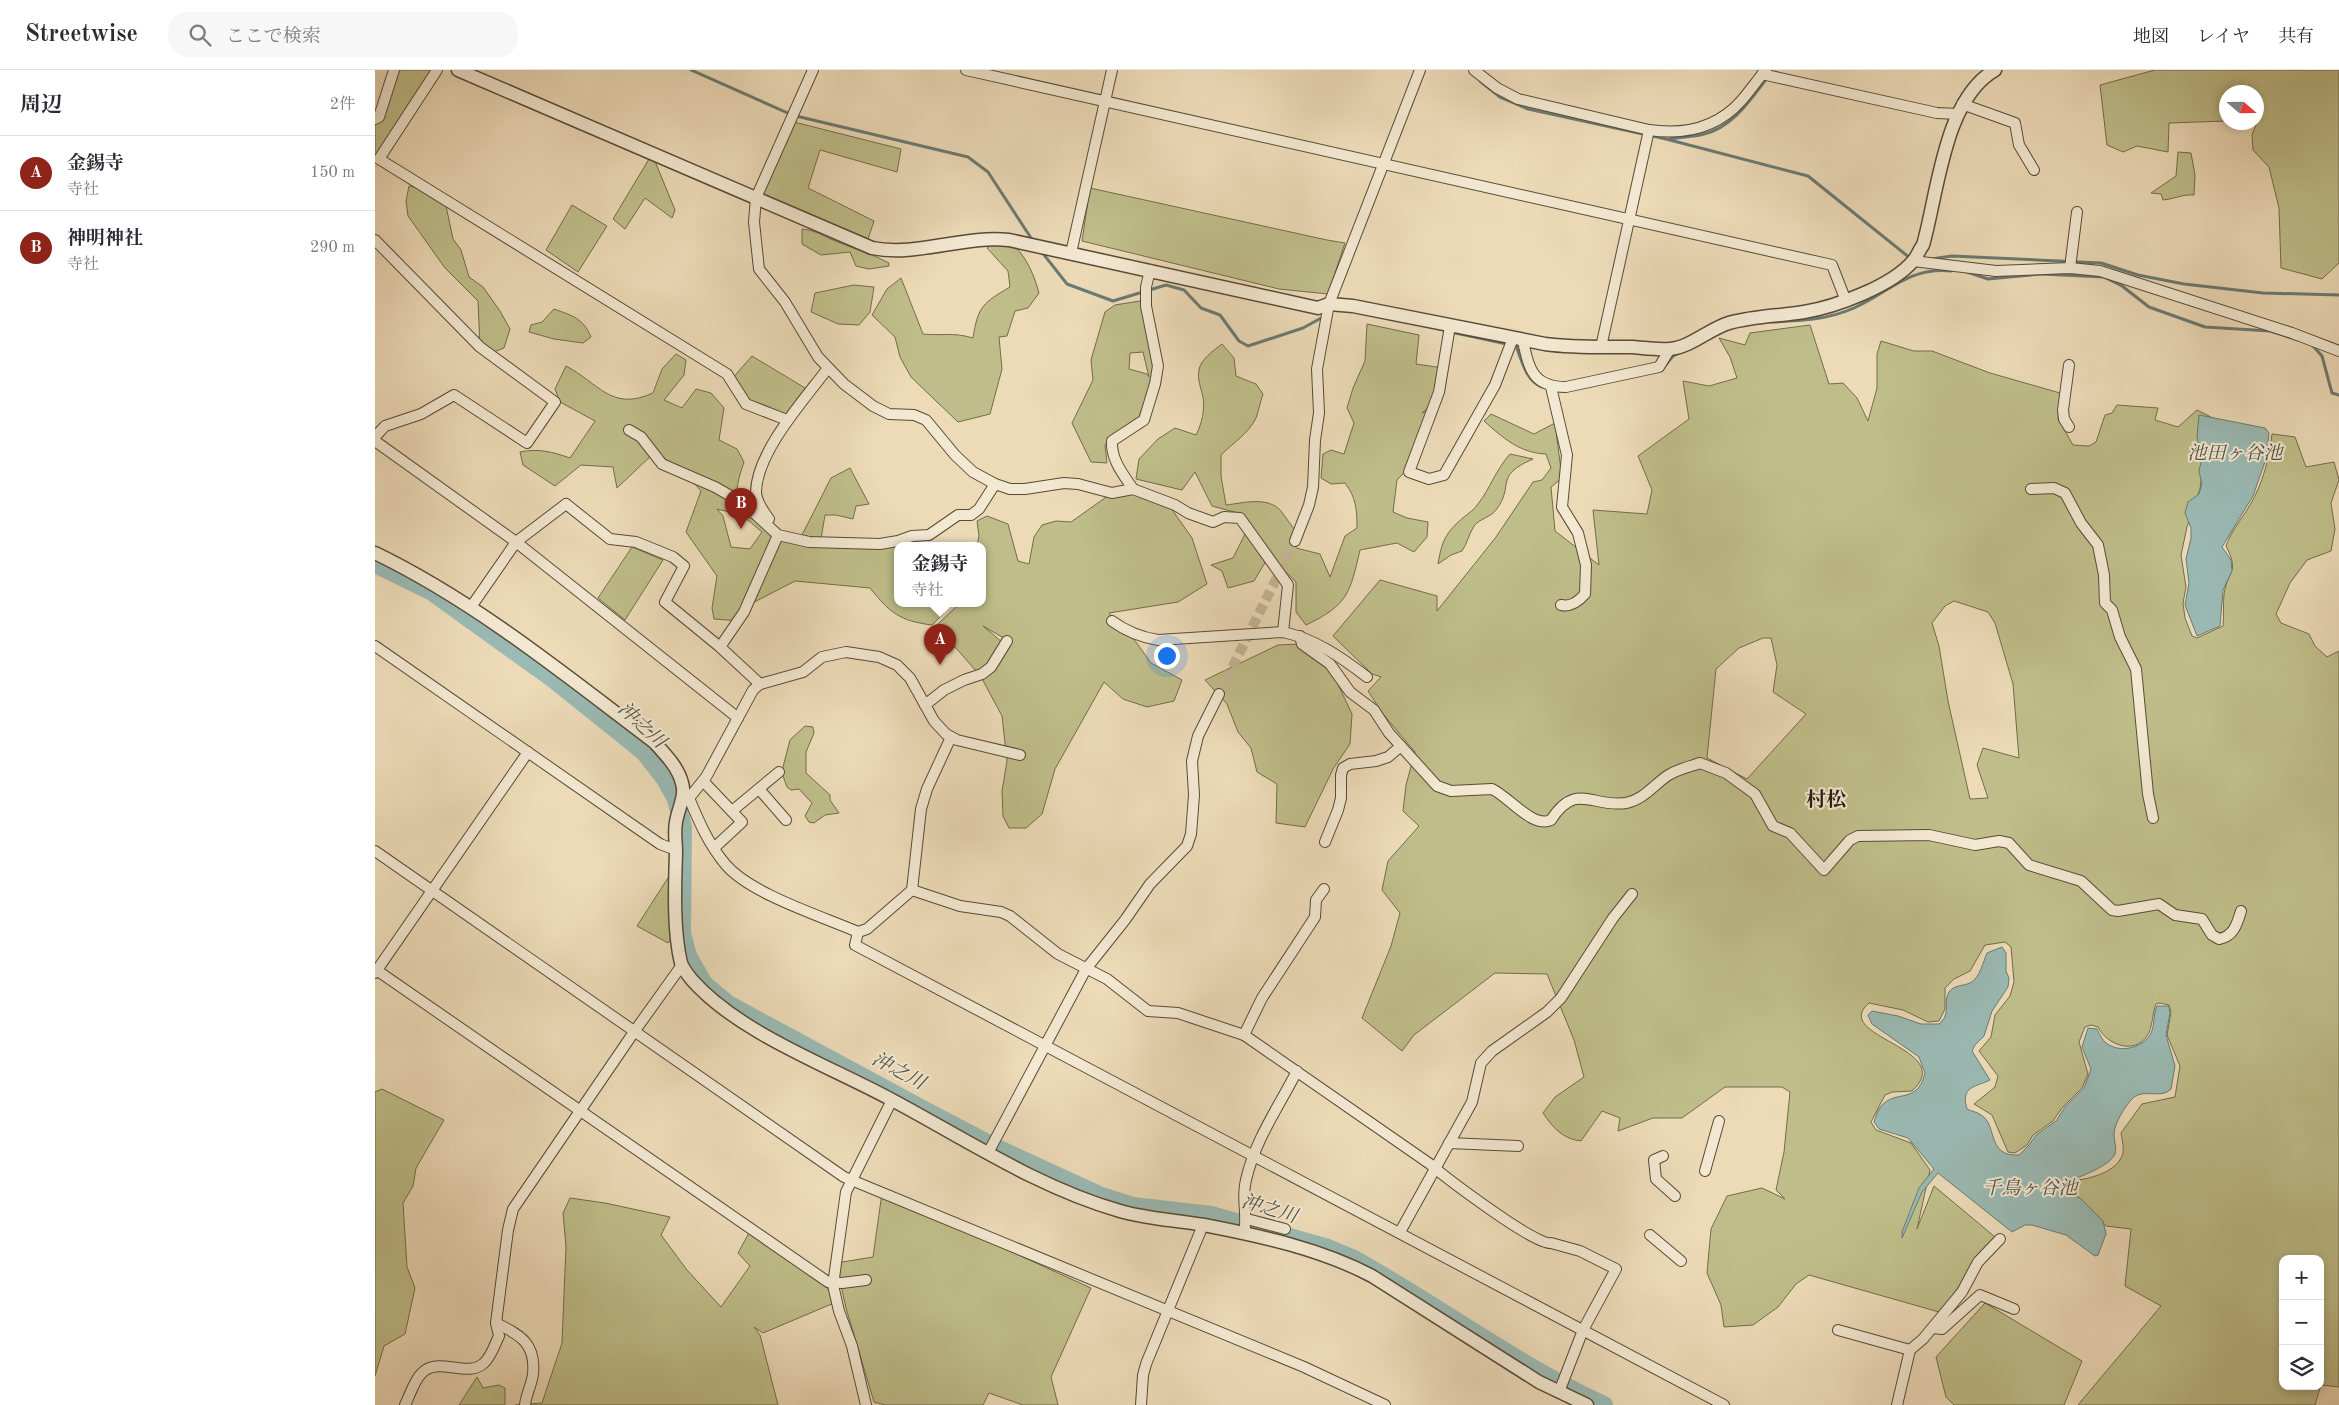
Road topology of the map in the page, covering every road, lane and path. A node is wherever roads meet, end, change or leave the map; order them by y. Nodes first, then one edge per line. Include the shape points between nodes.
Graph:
1 (394, 70) edge
2 (437, 70) edge
3 (458, 70) edge
4 (813, 70) edge
5 (966, 70) edge
6 (1112, 70) edge
7 (1420, 70) edge
8 (1474, 70) edge
9 (1995, 70) edge
10 (1764, 72) edge
11 (1980, 74) edge
12 (1104, 102) junction
13 (1960, 109) junction
14 (375, 120) edge
15 (1649, 130) junction
16 (1383, 165) junction
17 (2033, 170) dead end
18 (756, 198) junction
19 (2077, 212) dead end
20 (1630, 220) junction
21 (375, 240) edge
22 (1071, 253) junction
23 (1913, 261) junction
24 (2070, 268) junction
25 (1150, 270) junction
26 (1846, 301) junction
27 (1329, 304) junction
28 (1451, 326) junction
29 (1518, 339) junction
30 (1601, 347) junction
31 (1670, 349) junction
32 (2339, 351) edge
33 (2069, 365) dead end
34 (829, 368) junction
35 (1551, 387) junction
36 (787, 420) junction
37 (2069, 427) dead end
38 (629, 430) dead end
39 (375, 439) edge
40 (995, 484) junction
41 (1133, 489) junction
42 (2031, 489) dead end
43 (775, 531) junction
44 (1295, 541) tunnel mouth
45 (516, 542) junction
46 (894, 542) edge
47 (898, 542) edge
48 (375, 553) edge
49 (1561, 605) dead end
50 (471, 607) junction
51 (1112, 621) dead end
52 (1283, 632) junction
53 (1301, 636) junction
54 (1007, 641) dead end
55 (375, 646) edge
56 (720, 647) junction
57 (1367, 677) dead end
58 (760, 684) junction
59 (1219, 694) tunnel mouth
60 (925, 705) junction
61 (738, 718) junction
62 (951, 737) junction
63 (1401, 746) junction
64 (528, 752) junction
65 (1020, 755) dead end
66 (779, 772) dead end
67 (703, 781) junction
68 (759, 790) junction
69 (686, 797) junction
70 (732, 812) junction
71 (2153, 818) dead end
72 (786, 820) dead end
73 (1325, 842) dead end
74 (713, 848) junction
75 (375, 850) edge
76 (675, 850) junction
77 (431, 889) junction
78 (1324, 889) dead end
79 (912, 890) junction
80 (1632, 894) dead end
81 (2241, 911) dead end
82 (858, 932) junction
83 (682, 965) junction
84 (1085, 969) junction
85 (375, 971) edge
86 (634, 1032) junction
87 (1244, 1035) junction
88 (1045, 1045) junction
89 (1297, 1071) junction
90 (892, 1100) junction
91 (579, 1111) junction
92 (1719, 1121) dead end
93 (1449, 1143) junction
94 (1518, 1146) dead end
95 (988, 1153) junction
96 (1253, 1155) junction
97 (1663, 1156) dead end
98 (1434, 1168) junction
99 (1705, 1171) dead end
100 (851, 1180) junction
101 (1675, 1196) dead end
102 (1247, 1219) junction
103 (1203, 1225) junction
104 (1285, 1229) dead end
105 (1400, 1232) junction
106 (1244, 1234) junction
107 (1650, 1235) dead end
108 (2000, 1239) dead end
109 (1681, 1261) dead end
110 (867, 1280) dead end
111 (834, 1283) junction
112 (2014, 1309) dead end
113 (1167, 1311) junction
114 (496, 1324) junction
115 (1933, 1328) junction
116 (1583, 1330) junction
117 (1838, 1330) dead end
118 (1910, 1350) junction
119 (1559, 1392) junction
120 (405, 1405) edge
121 (525, 1405) edge
122 (866, 1405) edge
123 (1141, 1405) edge
124 (1385, 1405) edge
125 (1587, 1405) edge
126 (1724, 1405) edge
127 (1897, 1405) edge

1 - 14 street via 379,117
2 - 36 street via 379,159 727,374 746,404
3 - 18 street
4 - 18 street
5 - 12 street
6 - 12 street
7 - 16 street
8 - 15 street via 1518,99
9 - 11 street
10 - 13 street via 1937,113
10 - 15 street via 1741,101 1716,121 1683,132
11 - 13 street
12 - 16 street
12 - 22 street
13 - 17 street via 2015,123 2019,145
13 - 23 street via 1949,138 1923,245
15 - 20 street
16 - 20 street
16 - 27 street
18 - 22 street via 872,248 887,251 990,238
18 - 34 street via 754,222 759,269 785,302 818,357
19 - 24 street
20 - 26 street via 1832,265
20 - 30 street
21 - 39 street via 480,347 555,402 527,443 454,395 421,414 385,426
22 - 25 street
23 - 24 street via 1996,271
23 - 26 street
24 - 32 street via 2113,274
25 - 27 street via 1318,308
25 - 41 street via 1146,306 1158,366 1155,384 1143,420 1112,441 1117,464
26 - 31 street via 1837,306 1729,323
27 - 28 street
27 - 44 street via 1317,369 1319,413 1313,488
28 - 29 street
28 - 29 street via 1439,392 1409,472 1429,479 1444,475
29 - 30 street via 1568,347
29 - 35 street via 1533,376
30 - 31 street
31 - 35 street via 1659,367 1566,387
33 - 37 street via 2063,410
34 - 36 street
34 - 40 street via 873,406 889,414 913,415 926,420 973,472
35 - 49 street via 1567,455 1563,507 1578,533 1586,565 1585,594 1574,603
36 - 43 street via 768,453 756,493
38 - 43 street via 641,437 663,464 743,503
39 - 45 street
40 - 41 street via 1025,490 1064,483 1112,493
40 - 47 street via 979,510 971,515 958,515 929,535 912,536
41 - 52 street via 1213,522 1224,517 1240,518 1288,585
42 - 71 street via 2054,488 2065,493 2081,523 2098,545 2105,575 2105,602 2112,610 2120,637 2136,669
43 - 46 street via 809,542
43 - 56 street via 743,612
45 - 50 street
45 - 56 street via 566,504 611,539 636,542 673,557 684,566 665,602
45 - 61 street
48 - 50 street
50 - 69 street via 654,742 676,768
51 - 52 street via 1127,632 1158,640
52 - 53 street
53 - 57 street via 1338,655
53 - 63 street via 1302,644 1330,664 1351,692 1374,710
54 - 60 street via 993,665 982,674 944,690
55 - 64 street
56 - 58 street
58 - 60 street via 803,672 822,657 846,652 863,653 897,665 910,678
58 - 61 street via 753,690
59 - 84 street via 1198,736 1191,762 1194,795 1187,846 1151,884
60 - 62 street via 934,721
61 - 67 street
62 - 65 street
62 - 79 street via 921,809
63 - 73 street via 1388,757 1343,768 1341,798
63 - 81 street via 1437,786 1451,791 1492,789 1525,814 1542,821 1551,820 1561,806 1574,798 1621,803 1636,800 1668,775 1700,763 1726,773 1755,794 1773,826 1790,833 1824,870 1850,840 1858,836 1929,835 1975,845 2003,842 2016,848 2029,865 2081,881 2118,912 2159,904 2175,915 2202,919 2212,935 2219,939 2235,930
64 - 76 street via 660,844
64 - 77 street
66 - 68 street
67 - 69 street
67 - 70 street
68 - 70 street
68 - 72 street
69 - 74 street
69 - 76 street via 675,824
70 - 74 street via 742,822
74 - 82 street via 727,866 754,888
75 - 77 street
76 - 83 street
77 - 85 street
77 - 86 street
78 - 87 street via 1316,900 1315,917 1262,998
79 - 82 street via 867,929
79 - 84 street via 959,906 1010,916 1058,954
80 - 93 street via 1561,998 1481,1063 1472,1102
82 - 88 street via 855,945
83 - 86 street
83 - 90 street via 690,978 726,1011 819,1064
84 - 87 street via 1107,979 1148,1011 1178,1013
84 - 88 street
85 - 91 street
86 - 91 street
86 - 100 street
87 - 89 street
88 - 95 street
88 - 96 street
89 - 96 street
89 - 98 street
90 - 95 street
90 - 100 street
91 - 111 street via 828,1282
91 - 114 street via 513,1209 507,1230
92 - 99 street
93 - 94 street
93 - 98 street
95 - 103 street via 1101,1205 1145,1217
96 - 102 street via 1244,1196
96 - 105 street
97 - 101 street via 1654,1160 1656,1179
98 - 105 street
98 - 116 street via 1536,1240 1580,1251 1616,1268
100 - 111 street via 846,1192
100 - 113 street
102 - 104 street
102 - 106 street
103 - 106 street
103 - 113 street
105 - 116 street
106 - 119 street via 1326,1255 1351,1265
107 - 109 street
108 - 115 street via 1978,1262 1962,1292
110 - 111 street
111 - 122 street via 839,1312 856,1360
112 - 115 street via 1980,1295 1941,1329
113 - 123 street via 1144,1369
113 - 124 street via 1304,1367
114 - 120 street via 499,1336 485,1363 477,1368 435,1366 426,1369 419,1375
114 - 121 street via 519,1334 531,1355 533,1374
115 - 118 street
116 - 119 street
116 - 126 street
117 - 118 street
118 - 127 street
119 - 125 street

